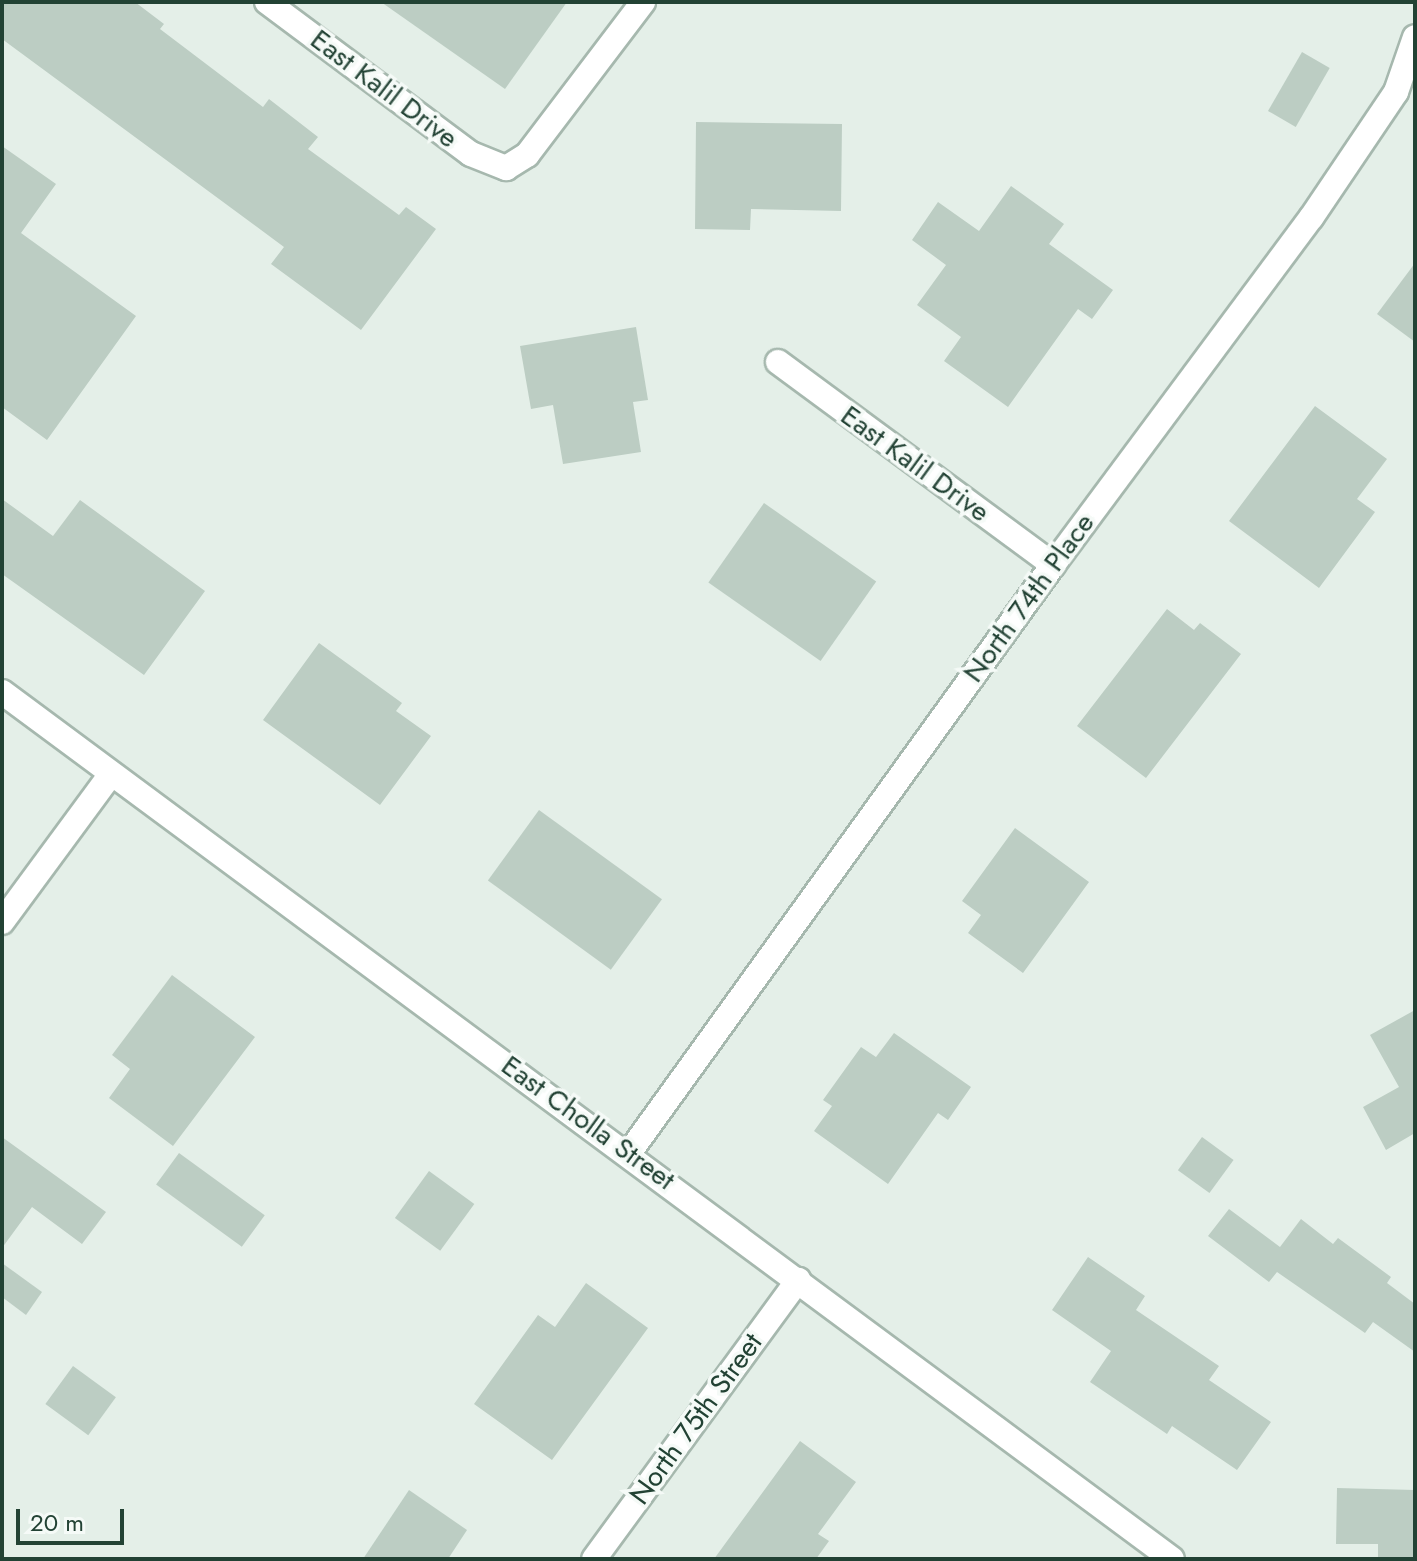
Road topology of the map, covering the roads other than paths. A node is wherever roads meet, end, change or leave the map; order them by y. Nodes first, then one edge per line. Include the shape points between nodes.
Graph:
1 (267, 2) edge
2 (643, 2) edge
3 (1415, 37) edge
4 (778, 362) dead end
5 (1053, 565) junction
6 (2, 692) edge
7 (111, 774) junction
8 (2, 922) edge
9 (629, 1153) junction
10 (798, 1280) junction
11 (594, 1559) edge
12 (1172, 1559) edge

1 - 2 street, East Kalil Drive via 471,154 506,168 527,155
3 - 5 street, North 74th Place via 1396,92 1311,218
4 - 5 street, East Kalil Drive
5 - 9 street, North 74th Place
6 - 7 street, East Cholla Street
7 - 8 street
7 - 9 street, East Cholla Street
9 - 10 street, East Cholla Street
10 - 11 street, North 75th Street
10 - 12 street, East Cholla Street

